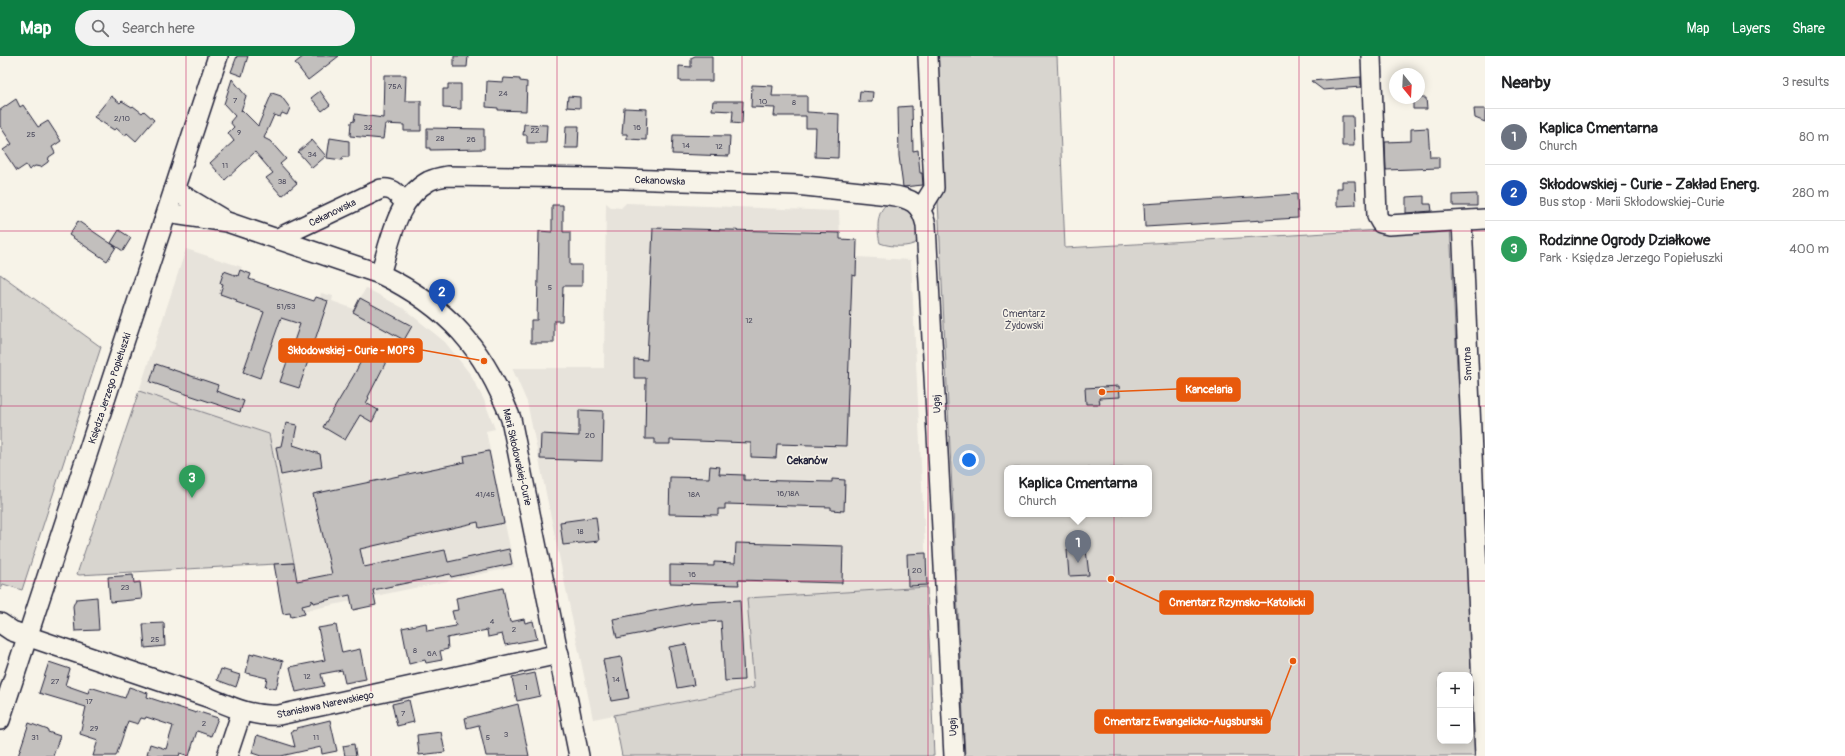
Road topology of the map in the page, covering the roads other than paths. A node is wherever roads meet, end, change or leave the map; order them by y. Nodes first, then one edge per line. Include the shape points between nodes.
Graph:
1 (218, 56) edge
2 (928, 56) edge
3 (1370, 56) edge
4 (174, 190) junction
5 (405, 203) junction
6 (921, 209) junction
7 (167, 213) junction
8 (1485, 219) edge
9 (1462, 221) junction
10 (227, 222) junction
11 (278, 238) junction
12 (380, 274) junction
13 (1481, 557) edge
14 (0, 622) edge
15 (28, 636) junction
16 (559, 654) junction
17 (1483, 701) edge
18 (242, 711) junction
19 (0, 720) edge
20 (227, 756) edge
21 (579, 756) edge
22 (954, 756) edge
23 (1485, 756) edge

1 - 4 street, Księdza Jerzego Popiełuszki
2 - 6 street via 934,188
3 - 9 street via 1377,216 1381,224
4 - 7 street, Księdza Jerzego Popiełuszki
4 - 10 street, Marii Skłodowskiej-Curie
5 - 6 street, Cekanowska via 416,190 430,180 466,175 796,185 901,197
5 - 11 street, Cekanowska via 393,190 381,189
5 - 12 street, Cekanowska via 397,219
6 - 22 street, Ugaj via 926,225
7 - 10 street, Marii Skłodowskiej-Curie
7 - 15 street, Księdza Jerzego Popiełuszki
8 - 9 street
9 - 13 street, Smutna
10 - 11 street, Marii Skłodowskiej-Curie
11 - 12 street, Marii Skłodowskiej-Curie
12 - 16 street, Marii Skłodowskiej-Curie via 399,283 446,315 484,361 501,394 511,419 518,448
13 - 17 street, Smutna
14 - 15 street, Stanisława Narewskiego via 12,631
15 - 18 street, Stanisława Narewskiego
15 - 19 street, Księdza Jerzego Popiełuszki
16 - 18 street, Stanisława Narewskiego via 279,715 266,716
16 - 21 street, Marii Skłodowskiej-Curie
17 - 23 street, Smutna
18 - 20 street

